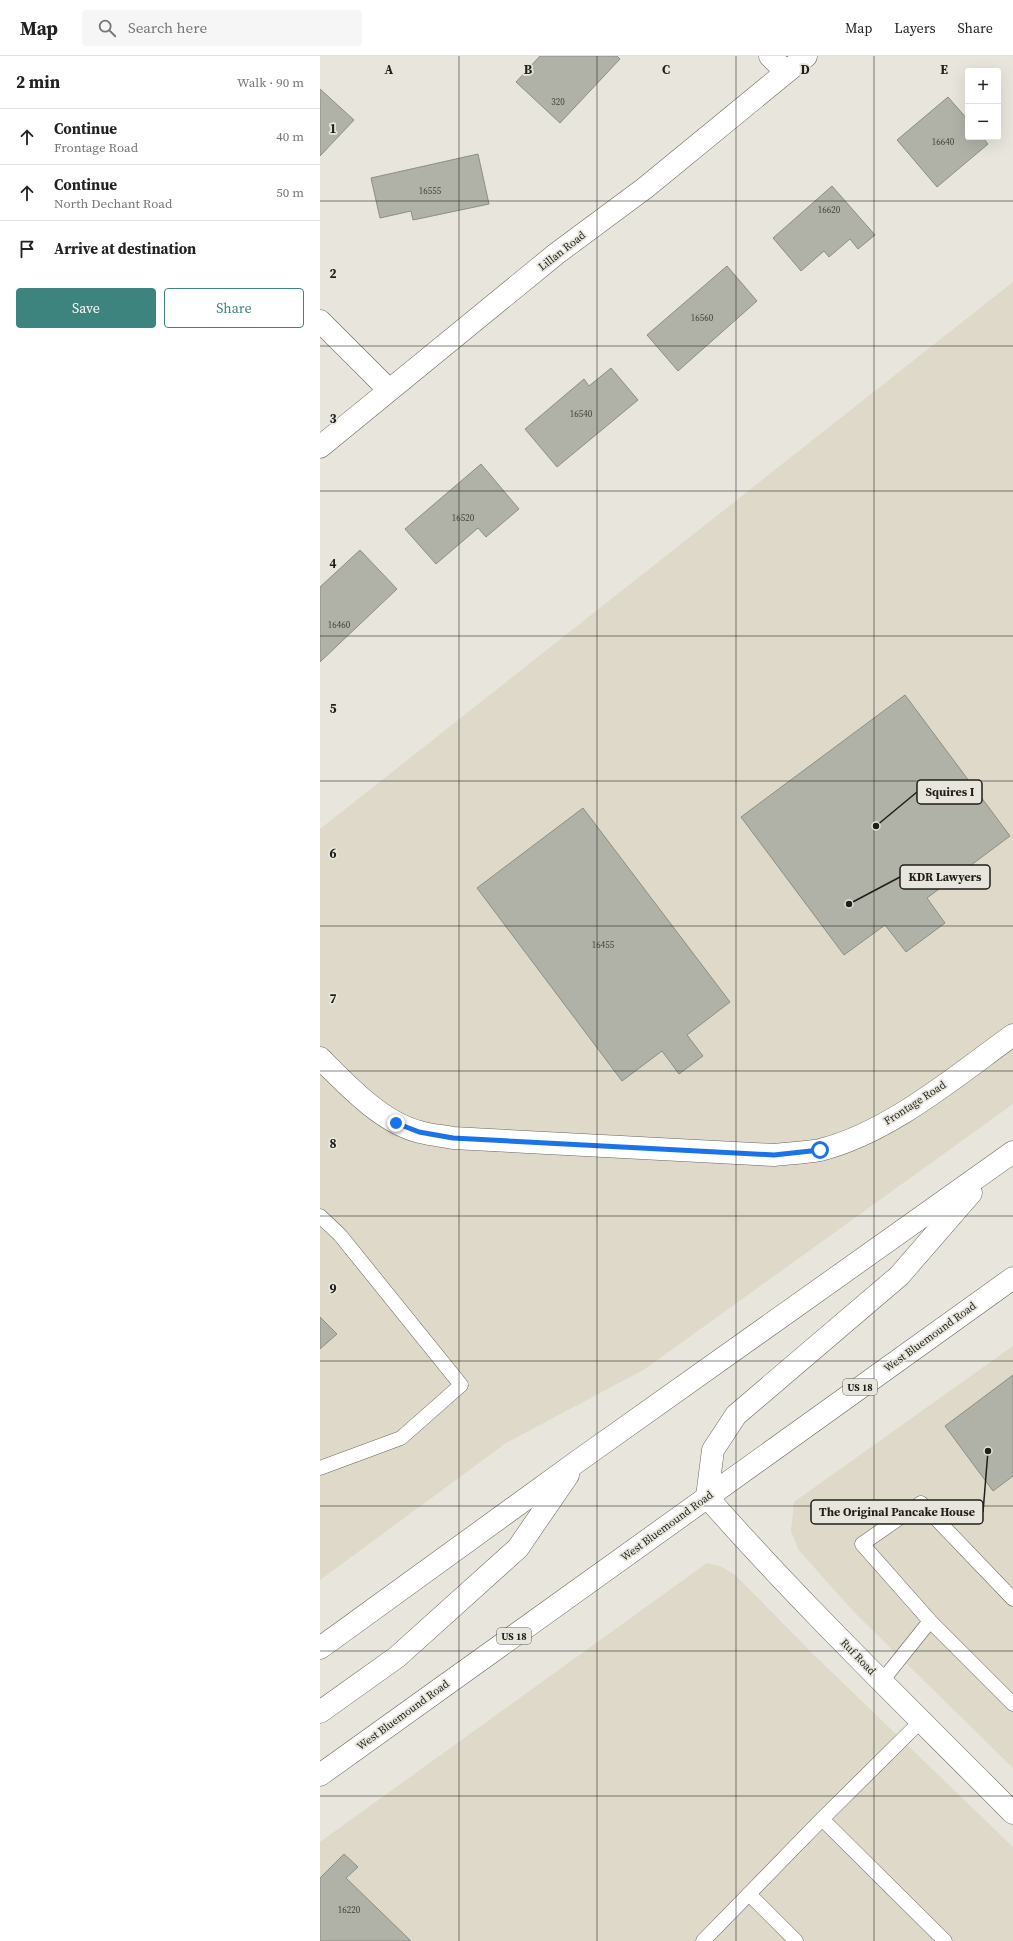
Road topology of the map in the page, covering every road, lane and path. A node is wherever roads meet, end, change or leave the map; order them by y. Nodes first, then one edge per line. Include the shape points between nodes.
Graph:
1 (770, 56) edge
2 (806, 56) edge
3 (786, 72) junction
4 (320, 321) edge
5 (388, 389) junction
6 (320, 447) edge
7 (1013, 1035) edge
8 (320, 1058) edge
9 (1013, 1152) edge
10 (993, 1166) junction
11 (320, 1216) edge
12 (1013, 1278) edge
13 (578, 1461) junction
14 (320, 1468) edge
15 (707, 1497) junction
16 (1013, 1599) edge
17 (930, 1621) junction
18 (320, 1648) edge
19 (882, 1681) junction
20 (1013, 1704) edge
21 (320, 1712) edge
22 (921, 1720) junction
23 (320, 1775) edge
24 (1013, 1813) edge
25 (822, 1819) junction
26 (749, 1894) junction
27 (703, 1941) edge
28 (796, 1941) edge
29 (945, 1941) edge

1 - 3 main road
2 - 3 main road, Lillan Road
3 - 5 main road, Lillan Road via 645,188 556,254
4 - 5 main road
5 - 6 main road, Lillan Road
7 - 8 main road, Frontage Road via 890,1121 820,1150 774,1155 453,1138 419,1132 396,1123 383,1114 358,1095
9 - 10 main road
10 - 13 main road
10 - 15 main road via 899,1276 736,1415 714,1450
11 - 14 lane via 340,1235 461,1385 401,1438
12 - 15 main road, West Bluemound Road / US 18
13 - 18 main road
13 - 21 main road via 518,1548 397,1657
15 - 19 main road, Ruf Road
15 - 23 main road, West Bluemound Road / US 18
16 - 17 lane via 921,1503 862,1544
17 - 19 lane
17 - 20 lane
19 - 22 main road, Ruf Road
22 - 24 main road, Ruf Road
22 - 25 lane
25 - 26 lane
25 - 29 lane
26 - 27 lane
26 - 28 lane

